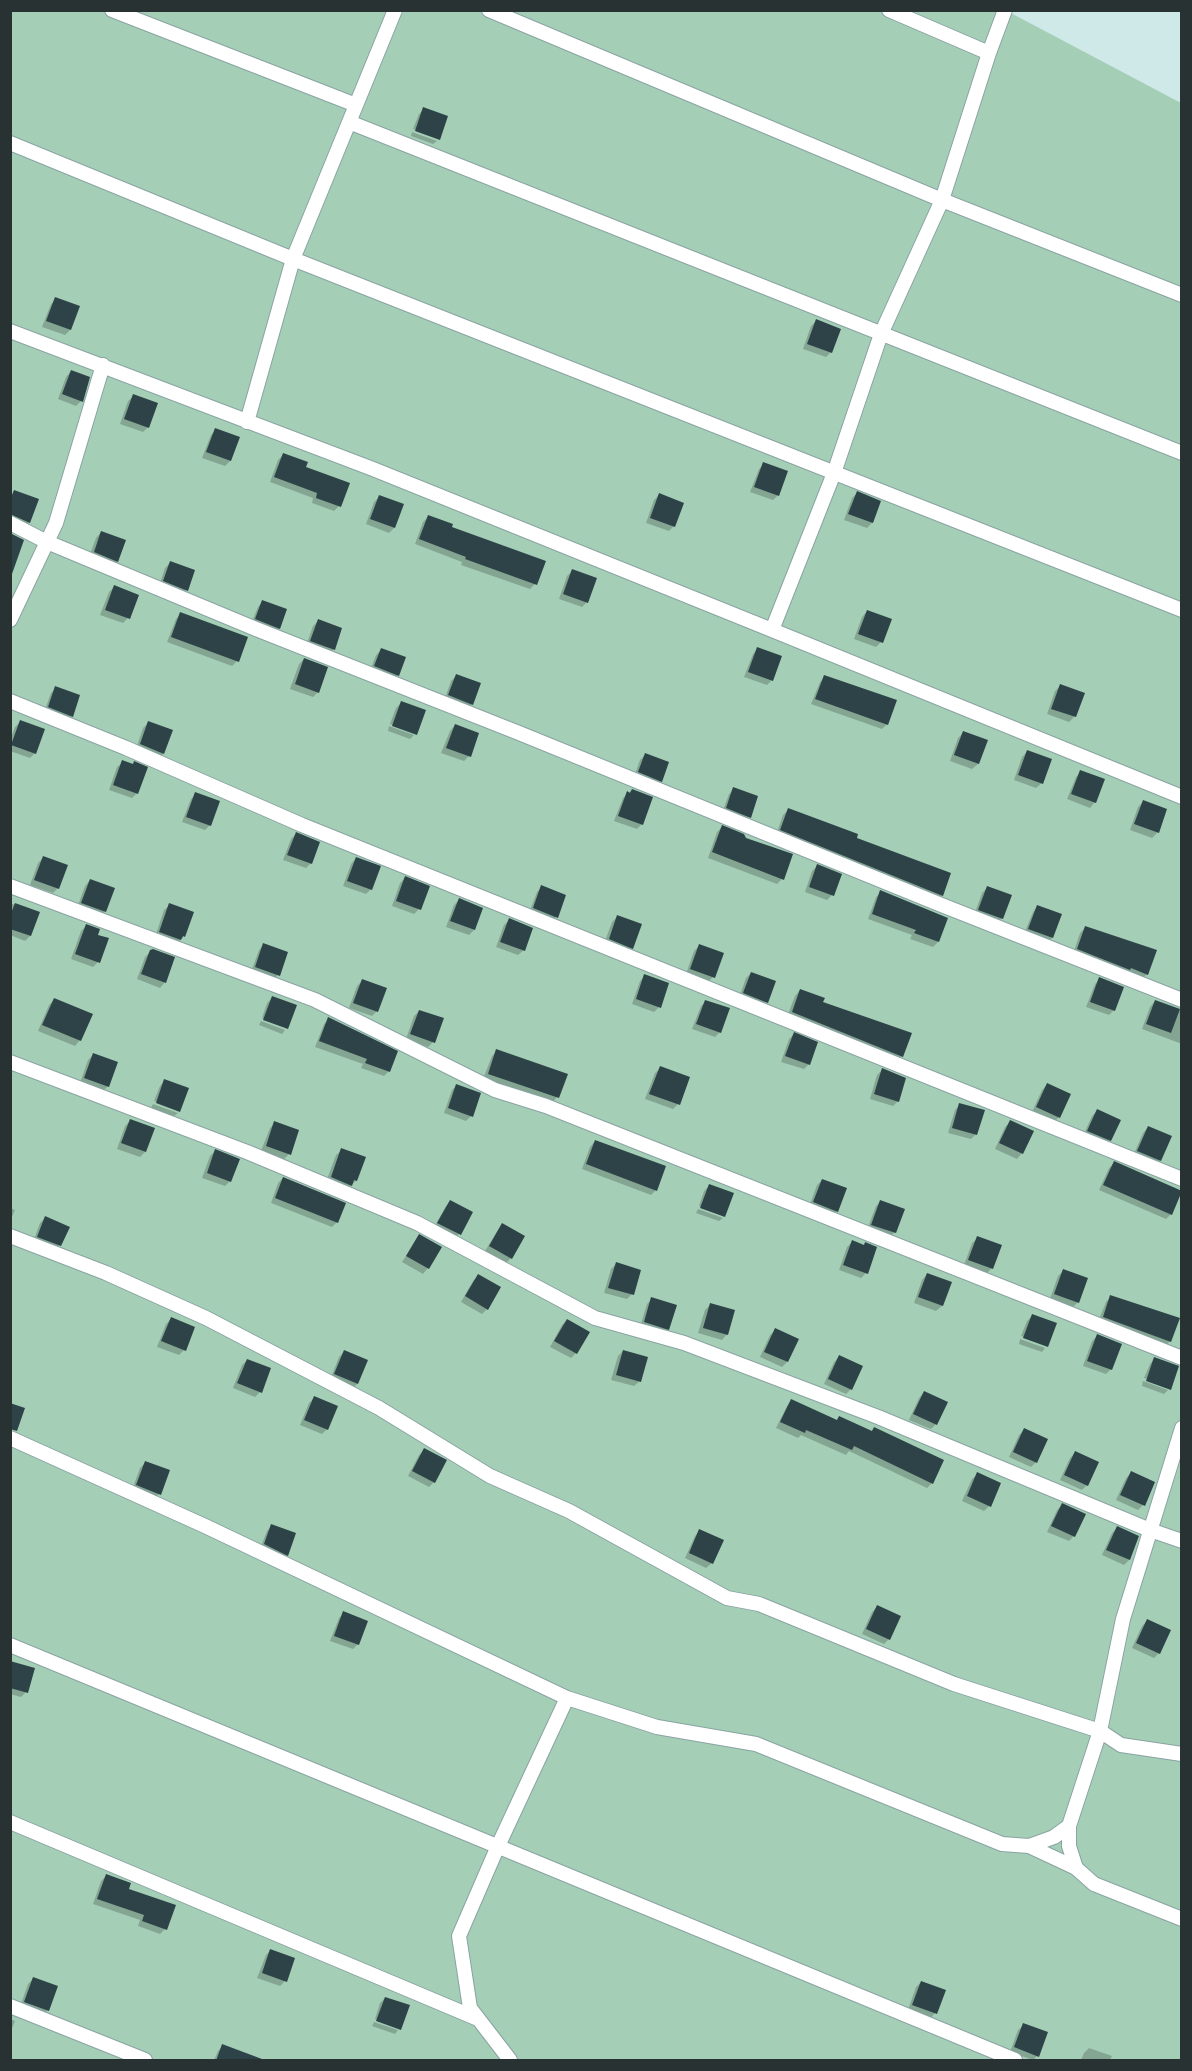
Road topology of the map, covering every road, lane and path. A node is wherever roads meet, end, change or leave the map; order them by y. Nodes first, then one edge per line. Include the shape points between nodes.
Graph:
1 (112, 10) edge
2 (395, 10) edge
3 (489, 10) edge
4 (889, 10) edge
5 (1005, 10) edge
6 (989, 53) junction
7 (356, 105) junction
8 (349, 122) junction
9 (10, 143) edge
10 (942, 200) junction
11 (293, 259) junction
12 (1182, 295) edge
13 (10, 332) edge
14 (881, 334) junction
15 (103, 365) junction
16 (247, 422) junction
17 (1182, 453) edge
18 (834, 473) junction
19 (10, 524) edge
20 (47, 542) junction
21 (1182, 610) edge
22 (10, 620) edge
23 (772, 630) junction
24 (10, 701) edge
25 (1182, 797) edge
26 (10, 886) edge
27 (1182, 1000) edge
28 (10, 1062) edge
29 (1182, 1179) edge
30 (10, 1236) edge
31 (1182, 1358) edge
32 (1182, 1428) edge
33 (10, 1438) edge
34 (1150, 1530) junction
35 (1182, 1541) edge
36 (10, 1645) edge
37 (567, 1698) junction
38 (1100, 1731) junction
39 (1182, 1754) edge
40 (10, 1822) edge
41 (1069, 1826) junction
42 (498, 1846) junction
43 (1029, 1846) junction
44 (1076, 1868) junction
45 (1182, 1919) edge
46 (10, 2006) edge
47 (480, 2020) junction
48 (145, 2061) edge
49 (510, 2061) edge
50 (1015, 2061) edge

1 - 7 street
2 - 7 street
3 - 10 street
4 - 6 street
5 - 6 street
6 - 10 street
7 - 8 street
8 - 11 street
8 - 14 street
9 - 11 street
10 - 12 street
10 - 14 street
11 - 16 street
11 - 18 street
13 - 15 street
14 - 17 street
14 - 18 street
15 - 16 street
15 - 20 street
16 - 23 street
18 - 21 street
18 - 23 street
19 - 20 street
20 - 22 street
20 - 27 street
23 - 25 street
24 - 29 street via 313,830
26 - 31 street via 315,1000 495,1090 546,1106
28 - 34 street via 247,1152 417,1223 595,1318 684,1343 845,1404
30 - 38 street via 206,1318 380,1408 490,1476 569,1511 727,1598 759,1604 954,1684
32 - 34 street
33 - 37 street
34 - 35 street
34 - 38 street via 1123,1619
36 - 42 street
37 - 42 street
37 - 43 street via 657,1727 756,1744 1002,1844
38 - 39 street via 1121,1745
38 - 41 street
40 - 47 street
41 - 43 street via 1054,1837
41 - 44 street via 1069,1846
42 - 47 street via 459,1936 470,2008
42 - 50 street
43 - 44 street
44 - 45 street via 1094,1884
46 - 48 street
47 - 49 street

